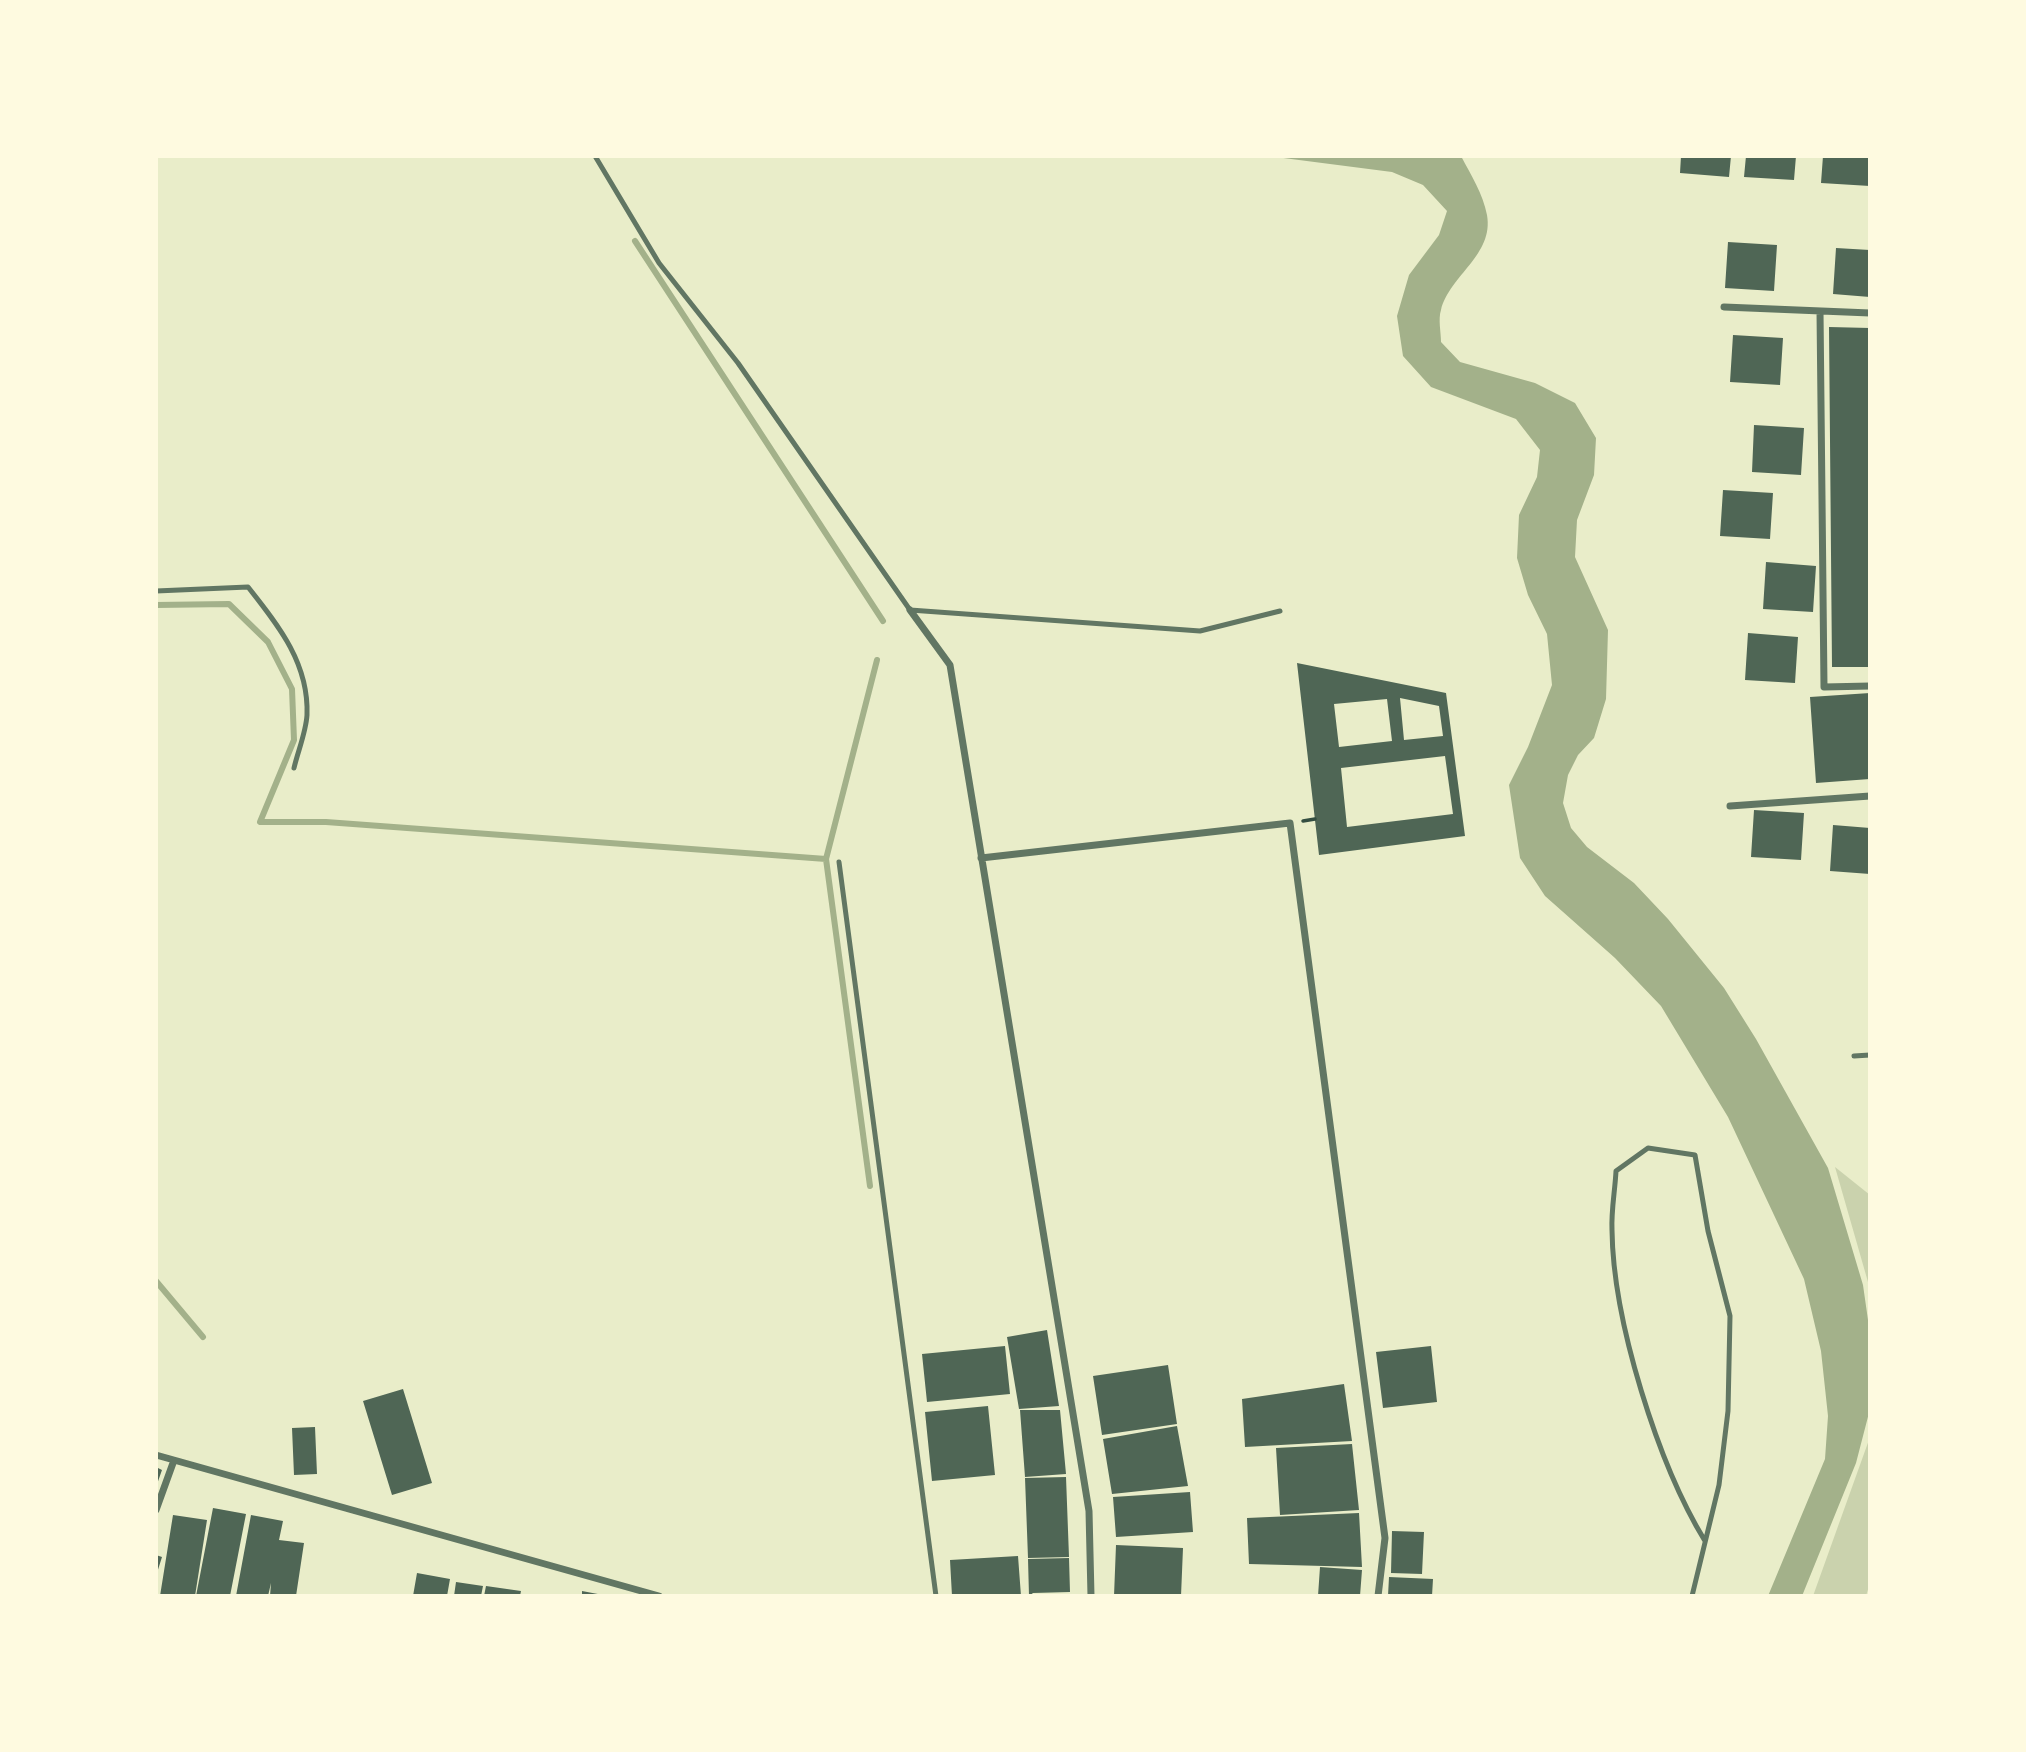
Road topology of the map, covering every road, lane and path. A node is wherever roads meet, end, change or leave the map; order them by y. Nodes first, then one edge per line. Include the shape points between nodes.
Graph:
1 (596, 156) edge
2 (1724, 307) dead end
3 (1821, 311) junction
4 (1870, 313) edge
5 (156, 591) edge
6 (910, 610) junction
7 (1280, 611) dead end
8 (1870, 686) edge
9 (294, 768) dead end
10 (1870, 796) edge
11 (1730, 806) dead end
12 (981, 858) junction
13 (839, 862) dead end
14 (1870, 1055) edge
15 (1854, 1056) dead end
16 (156, 1455) edge
17 (173, 1463) junction
18 (156, 1510) edge
19 (1705, 1541) junction
20 (659, 1596) edge
21 (936, 1596) edge
22 (1091, 1596) edge
23 (1378, 1596) edge
24 (1692, 1596) edge

1 - 6 lane via 659,263 738,363
2 - 3 street
3 - 4 street
3 - 8 street via 1824,687
5 - 9 lane via 248,587 276,622 299,661 307,715
6 - 7 lane via 1200,631
6 - 12 street via 950,665
10 - 11 street
12 - 22 street via 1089,1511
12 - 23 street via 1290,823 1385,1538
13 - 21 lane
14 - 15 lane
16 - 17 street
17 - 18 street
17 - 20 street
19 - 19 lane via 1719,1485 1728,1411 1730,1316 1695,1155 1647,1148 1616,1171 1612,1231 1626,1339 1683,1505
19 - 24 lane

